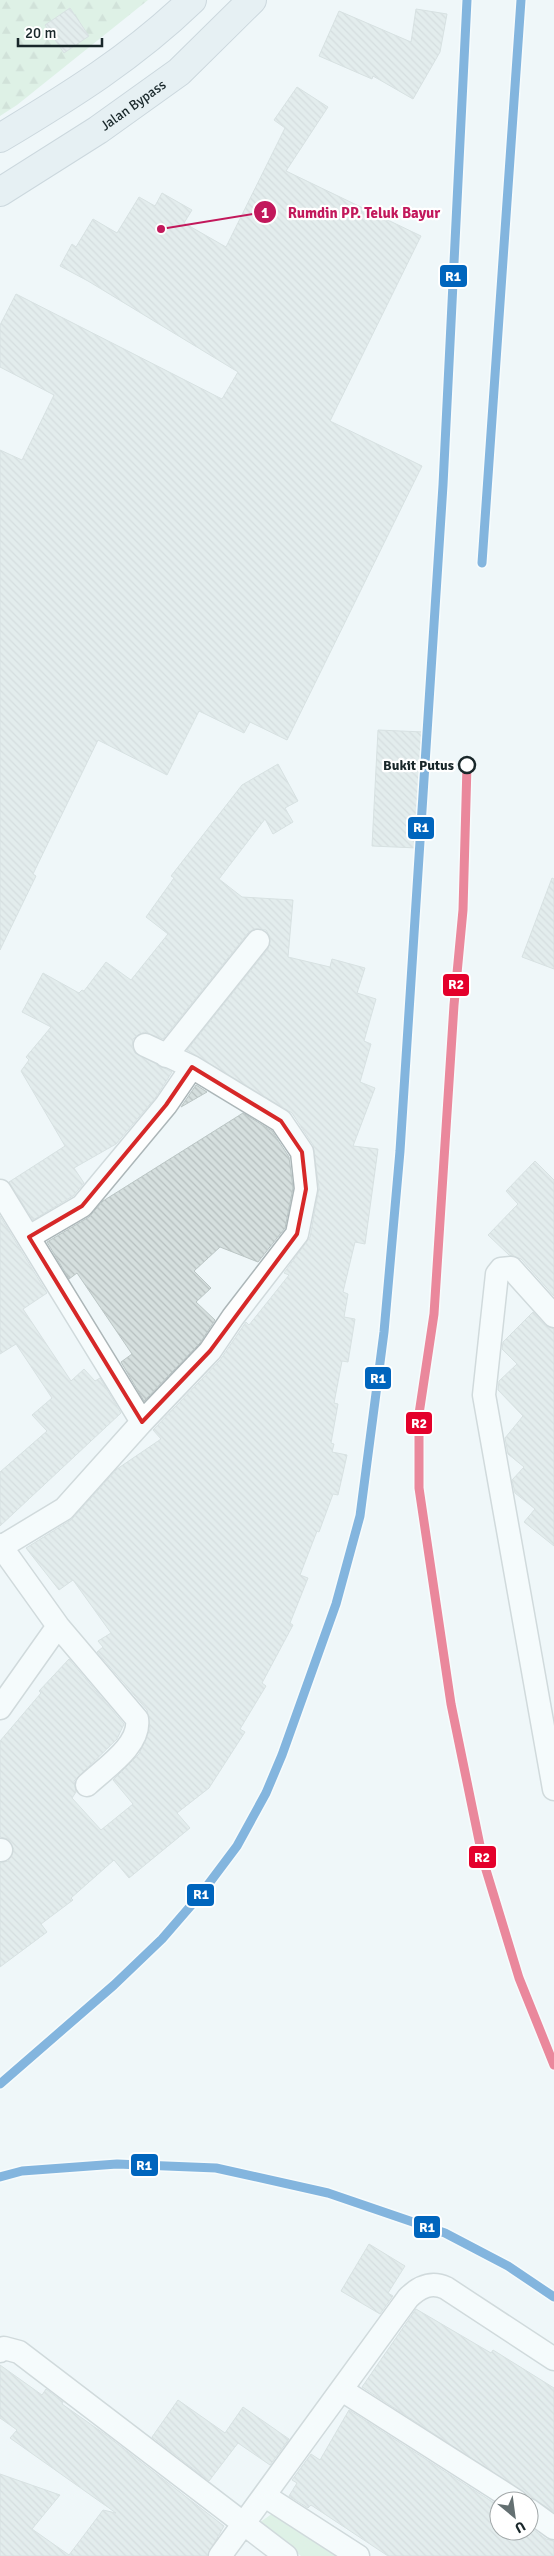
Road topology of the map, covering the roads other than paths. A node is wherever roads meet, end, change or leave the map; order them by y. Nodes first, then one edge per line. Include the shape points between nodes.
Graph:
1 (192, 0) edge
2 (252, 0) edge
3 (0, 138) edge
4 (0, 192) edge
5 (258, 941) dead end
6 (145, 1045) dead end
7 (166, 1056) junction
8 (192, 1067) junction
9 (0, 1191) edge
10 (29, 1236) junction
11 (554, 1316) edge
12 (142, 1422) junction
13 (1, 1546) edge
14 (58, 1626) junction
15 (0, 1708) edge
16 (87, 1785) dead end
17 (554, 1789) edge
18 (0, 2352) edge
19 (554, 2359) edge
20 (342, 2390) junction
21 (500, 2491) edge
22 (265, 2496) junction
23 (539, 2517) edge
24 (245, 2524) junction
25 (554, 2528) edge
26 (220, 2556) edge
27 (286, 2556) edge
28 (358, 2556) edge

1 - 3 highway via 162,29 84,87
2 - 4 highway, Jalan Bypass via 179,72 98,130
5 - 7 street
6 - 7 street
7 - 8 street
8 - 10 street via 166,1105 82,1206
8 - 12 street via 281,1121 302,1152 306,1189 297,1234 210,1351
9 - 10 street
10 - 12 street
11 - 17 street via 511,1268 501,1269 497,1274 484,1395
12 - 13 street via 64,1509
13 - 14 street
14 - 15 street
14 - 16 street via 137,1719 134,1741
18 - 24 street via 4,2348 19,2352
19 - 20 street via 446,2288 432,2284 408,2298
20 - 21 street
20 - 22 street
22 - 24 street
22 - 28 street
23 - 25 street
24 - 26 street
24 - 27 street

